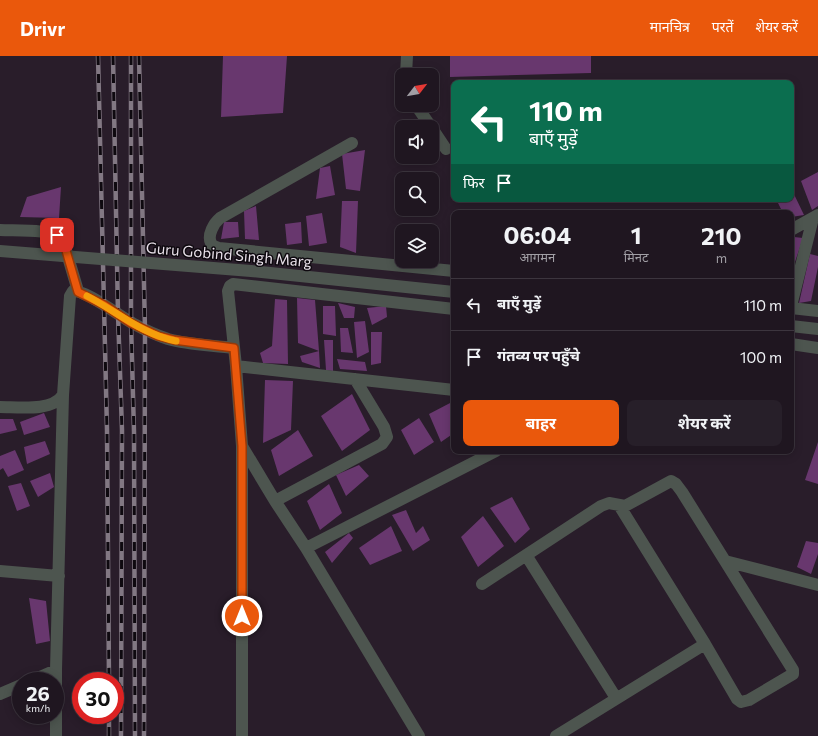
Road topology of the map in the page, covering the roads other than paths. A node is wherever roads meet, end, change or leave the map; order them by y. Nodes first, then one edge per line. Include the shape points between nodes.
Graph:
1 (407, 56) edge
2 (406, 68) edge
3 (439, 138) edge
4 (352, 143) dead end
5 (446, 149) dead end
6 (816, 216) edge
7 (794, 228) edge
8 (0, 230) edge
9 (813, 238) edge
10 (0, 250) edge
11 (451, 271) edge
12 (78, 292) junction
13 (451, 292) edge
14 (794, 298) edge
15 (794, 307) edge
16 (451, 309) edge
17 (818, 311) edge
18 (794, 326) edge
19 (818, 329) edge
20 (794, 344) edge
21 (234, 348) junction
22 (818, 348) edge
23 (236, 366) junction
24 (354, 379) junction
25 (451, 390) edge
26 (63, 395) junction
27 (0, 407) edge
28 (242, 446) junction
29 (490, 454) edge
30 (275, 501) junction
31 (619, 505) junction
32 (306, 548) junction
33 (526, 555) junction
34 (725, 561) junction
35 (0, 571) edge
36 (59, 576) junction
37 (482, 584) dead end
38 (818, 585) edge
39 (705, 644) junction
40 (56, 670) junction
41 (51, 672) edge
42 (12, 689) edge
43 (0, 694) edge
44 (616, 698) junction
45 (242, 730) edge
46 (56, 736) edge
47 (249, 736) edge
48 (420, 736) edge
49 (556, 736) edge

1 - 2 street
3 - 5 street
4 - 11 street via 220,218 213,225 211,243 219,248
6 - 7 street
6 - 9 street
8 - 12 street via 49,233 61,237
9 - 14 street
10 - 13 street, Guru Gobind Singh Marg, bridge via 251,271
12 - 21 street via 158,336
12 - 26 street via 73,291 70,296
15 - 17 street
16 - 21 street via 233,284 228,291
18 - 19 street
20 - 22 street
21 - 23 street
23 - 24 street
23 - 28 street
24 - 25 street
24 - 30 street via 384,427 387,437 382,444
26 - 27 street via 55,403 40,407
26 - 36 street
28 - 30 street
28 - 45 street
29 - 32 street
30 - 32 street
31 - 33 street via 609,503 601,506
31 - 34 street via 625,506 671,481 682,492
31 - 39 street
32 - 48 street
33 - 37 street
33 - 44 street
34 - 38 street
34 - 39 street via 794,672 749,700 741,702
35 - 36 street
36 - 40 street
39 - 44 street
40 - 41 street
40 - 46 street
42 - 43 street
44 - 49 street
45 - 47 street

